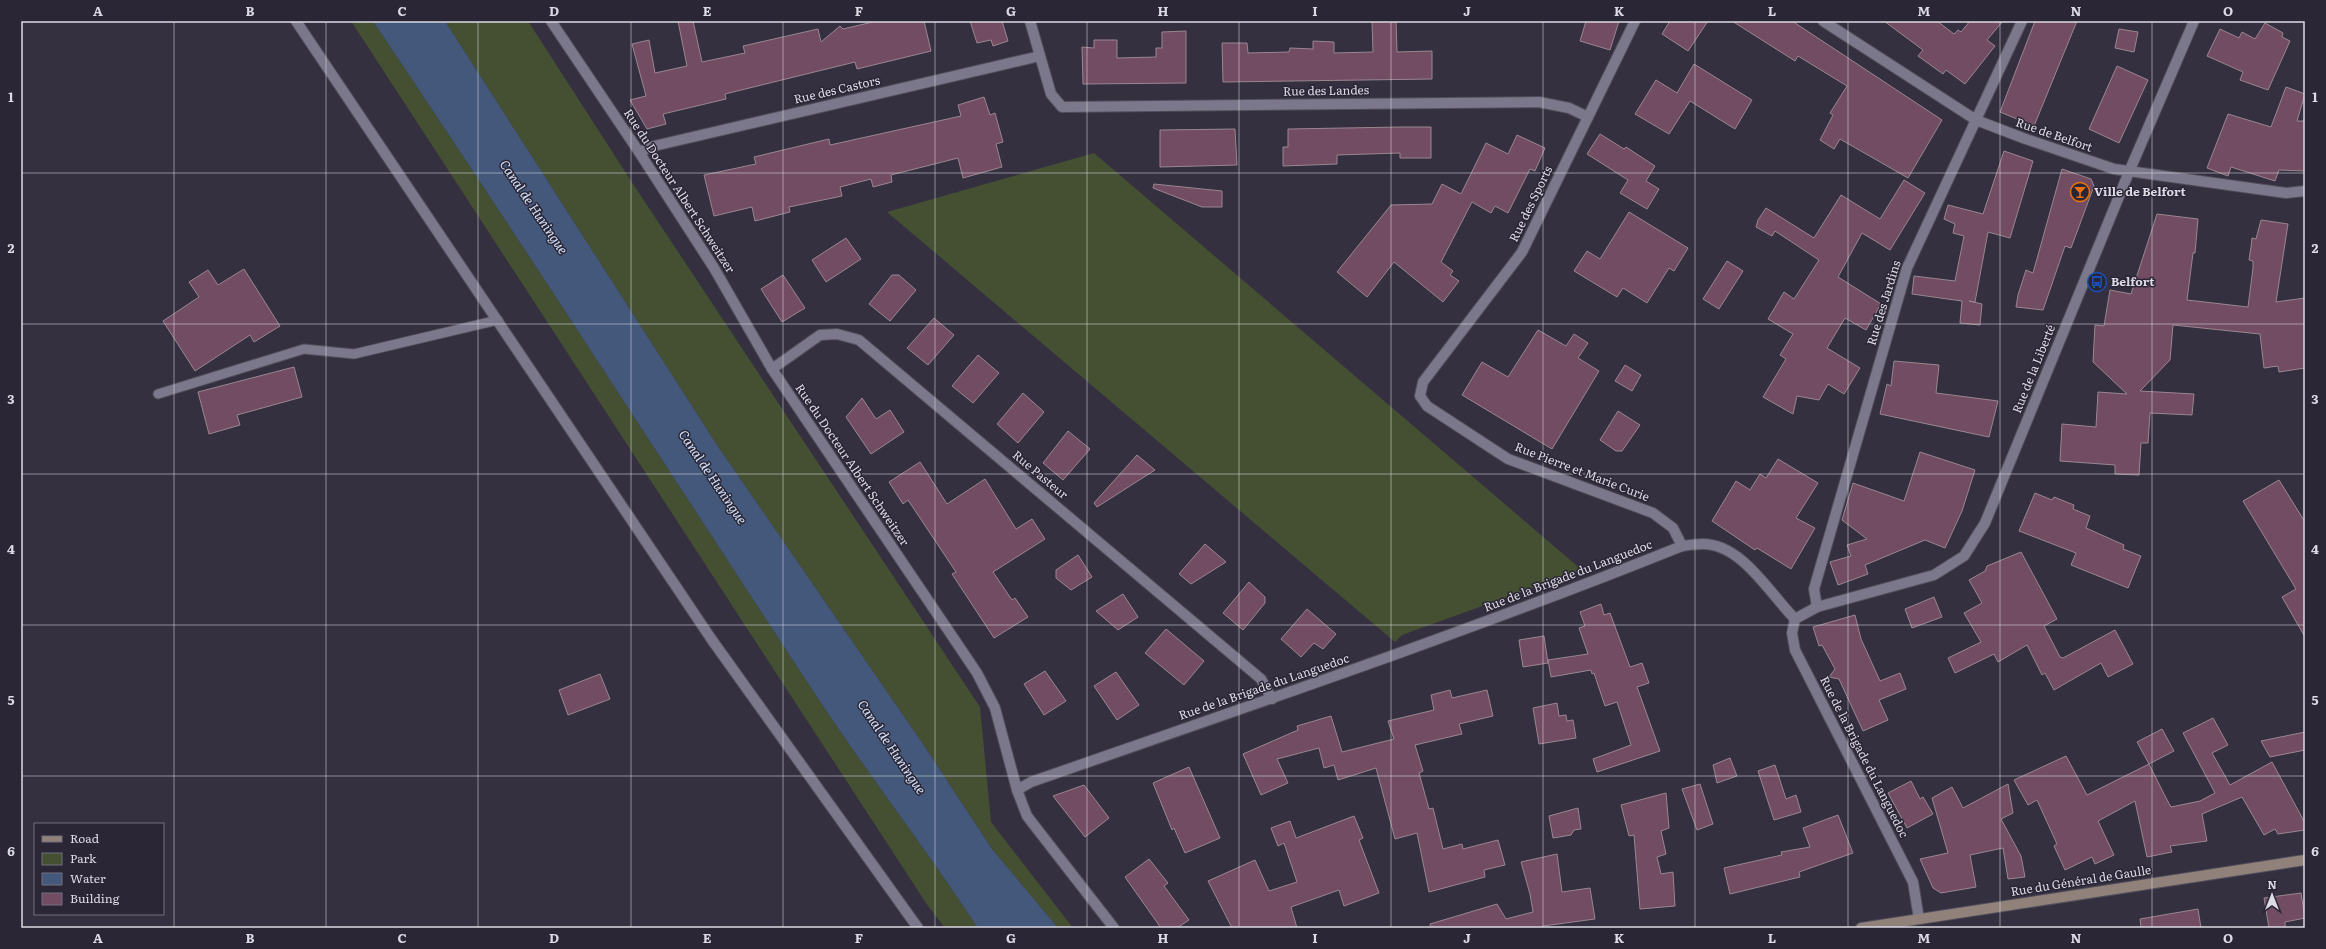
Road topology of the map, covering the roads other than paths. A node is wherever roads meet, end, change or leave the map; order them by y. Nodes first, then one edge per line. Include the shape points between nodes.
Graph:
1 (296, 21) edge
2 (551, 21) edge
3 (1030, 21) edge
4 (1635, 21) edge
5 (1823, 21) edge
6 (2022, 21) edge
7 (2194, 21) edge
8 (1040, 56) junction
9 (1588, 117) junction
10 (1976, 120) junction
11 (640, 152) junction
12 (2129, 172) junction
13 (2305, 190) edge
14 (498, 320) junction
15 (772, 369) junction
16 (1423, 382) joint
17 (158, 394) dead end
18 (1682, 546) junction
19 (1817, 607) junction
20 (1795, 619) junction
21 (1272, 699) junction
22 (1017, 790) junction
23 (2305, 860) edge
24 (1919, 919) junction
25 (918, 928) edge
26 (1114, 928) edge
27 (1861, 928) edge

1 - 14 street
2 - 11 street, Rue du Docteur Albert Schweitzer
3 - 8 street
4 - 9 street, Rue des Sports
5 - 10 street, Rue de Belfort
6 - 10 street, Rue des Jardins
7 - 12 street, Rue de la Liberté
8 - 9 street, Rue des Landes via 1051,94 1062,107 1539,102 1569,108
8 - 11 street, Rue des Castors via 654,146
9 - 16 street, Rue des Sports via 1522,252
10 - 12 street, Rue de Belfort
10 - 19 street, Rue des Jardins via 1907,268 1814,589
11 - 15 street, Rue du Docteur Albert Schweitzer via 714,268
12 - 13 street, Rue de Belfort via 2286,193
12 - 19 street, Rue de la Liberté via 1985,522 1964,556 1934,575
14 - 17 lane via 354,354 304,349
14 - 25 street via 712,640
15 - 21 street, Rue Pasteur via 820,335 837,334 859,340 1261,679
15 - 22 street, Rue du Docteur Albert Schweitzer via 977,673 995,708
16 - 18 street, Rue Pierre et Marie Curie via 1420,396 1427,406 1508,458 1653,513 1673,528
18 - 20 street, Rue de la Brigade du Languedoc via 1704,544 1726,549 1745,562
18 - 21 street, Rue de la Brigade du Languedoc via 1506,615
19 - 20 street, Rue de la Liberté
20 - 24 street, Rue de la Brigade du Languedoc via 1792,632 1795,650 1913,882
21 - 22 street, Rue de la Brigade du Languedoc via 1031,782
22 - 26 street, Rue du Docteur Albert Schweitzer via 1027,816
23 - 24 street, Rue du Général de Gaulle
24 - 27 street, Rue du Général de Gaulle

